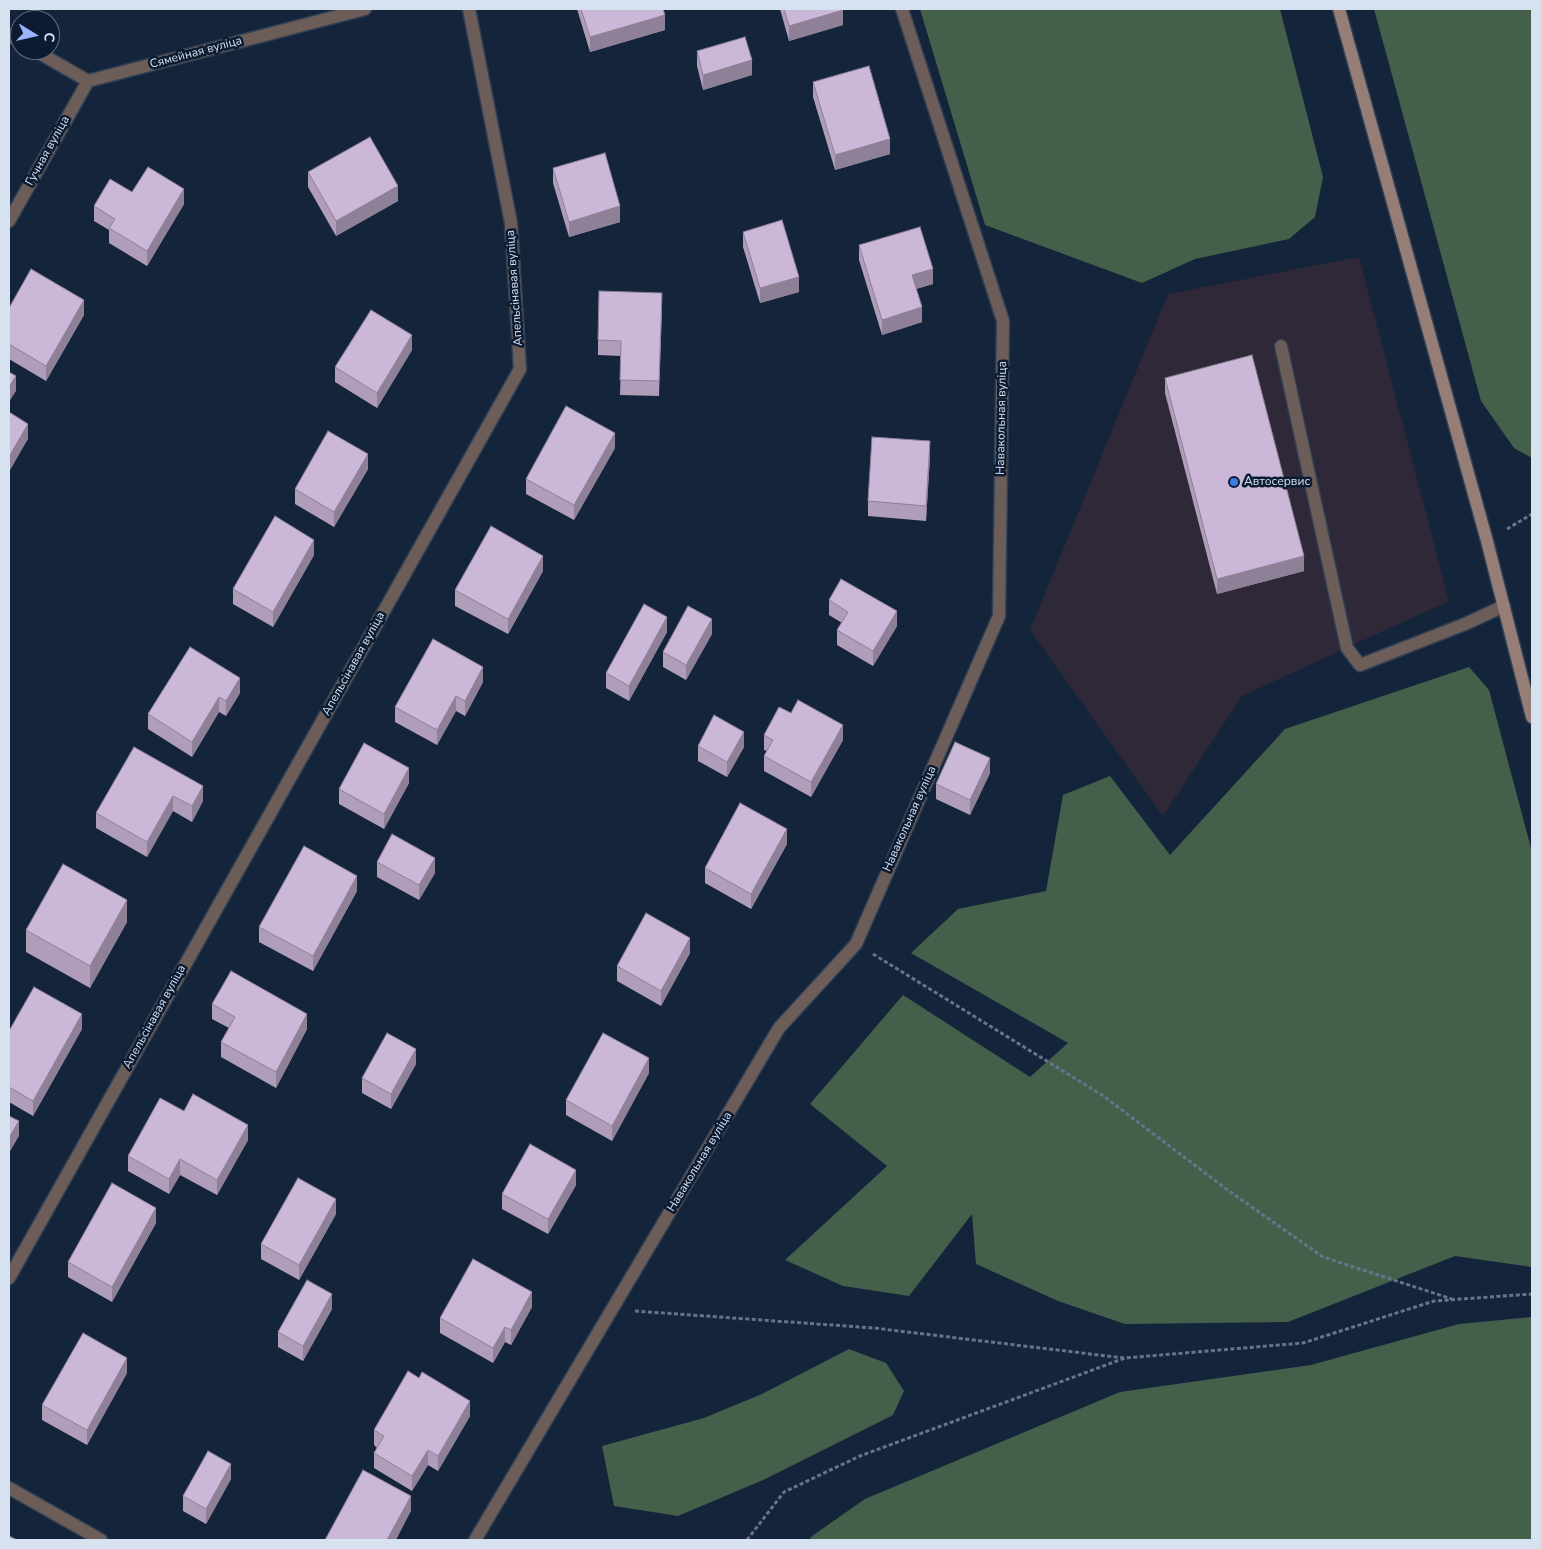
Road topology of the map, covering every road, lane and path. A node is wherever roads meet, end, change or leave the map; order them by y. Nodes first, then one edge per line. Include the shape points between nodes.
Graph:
1 (365, 9) edge
2 (469, 9) edge
3 (902, 9) edge
4 (1339, 9) edge
5 (51, 60) edge
6 (88, 81) junction
7 (9, 221) edge
8 (1281, 346) dead end
9 (1532, 514) edge
10 (1487, 541) junction
11 (1504, 606) junction
12 (1532, 717) edge
13 (856, 944) junction
14 (9, 1278) edge
15 (1532, 1294) edge
16 (1454, 1300) junction
17 (612, 1309) junction
18 (1125, 1358) junction
19 (9, 1488) edge
20 (101, 1540) edge
21 (475, 1540) edge
22 (747, 1540) edge

1 - 6 street, Сямейная вуліца
2 - 14 street, Апельсінавая вуліца via 511,223 520,369
3 - 13 street, Навакольная вуліца via 1003,321 999,616
4 - 10 main road
5 - 6 street
6 - 7 street, Гучная вуліца
8 - 11 street via 1347,648 1360,665
9 - 10 path
10 - 11 main road
11 - 12 main road
13 - 16 path via 1102,1095 1323,1257
13 - 17 street, Навакольная вуліца via 779,1028
15 - 16 path
16 - 18 path via 1434,1301 1303,1343
17 - 18 path via 874,1328
17 - 21 street, Навакольная вуліца
18 - 22 path via 860,1456 784,1492
19 - 20 street

